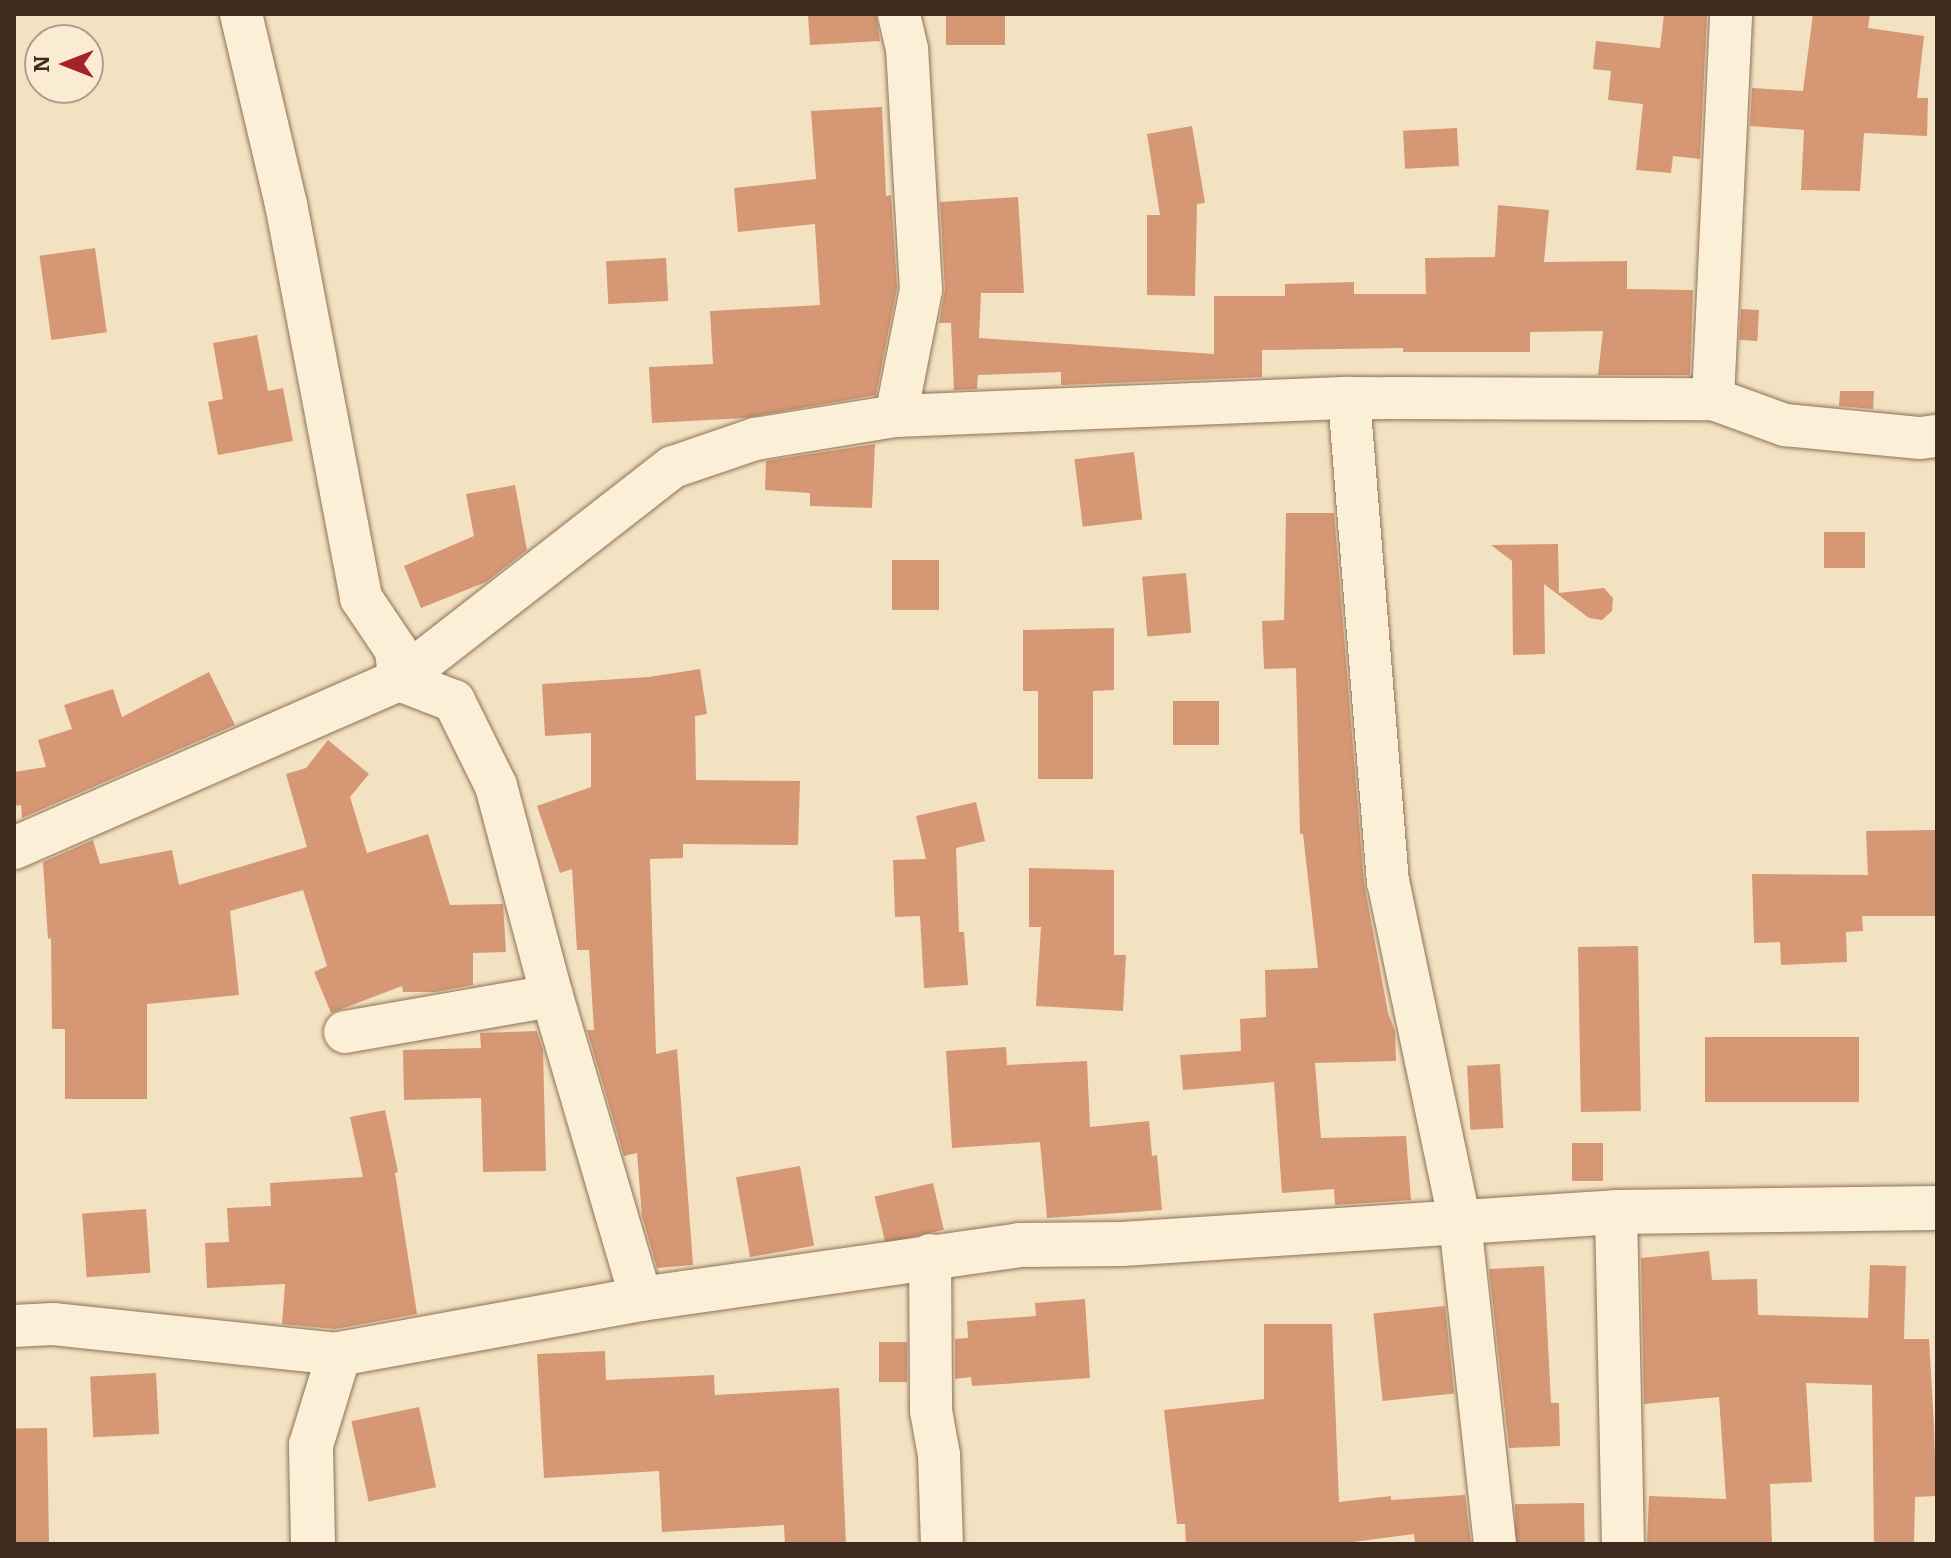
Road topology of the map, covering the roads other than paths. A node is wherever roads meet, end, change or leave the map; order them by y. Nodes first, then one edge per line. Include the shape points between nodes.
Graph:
1 (241, 14) edge
2 (899, 14) edge
3 (1731, 14) edge
4 (1349, 398) junction
5 (1713, 399) junction
6 (896, 416) junction
7 (1937, 436) edge
8 (399, 680) junction
9 (14, 848) edge
10 (552, 996) junction
11 (345, 1032) dead end
12 (1937, 1208) edge
13 (1616, 1212) junction
14 (1460, 1222) junction
15 (930, 1255) junction
16 (641, 1299) junction
17 (14, 1326) edge
18 (339, 1354) junction
19 (313, 1544) edge
20 (942, 1544) edge
21 (1495, 1544) edge
22 (1623, 1544) edge

1 - 8 street via 286,204 361,598 396,650
2 - 6 street via 907,49 921,290
3 - 5 street
4 - 5 street
4 - 6 street
4 - 14 street via 1388,881
5 - 7 street via 1785,425
6 - 8 street via 755,439 673,467
8 - 9 street
8 - 10 street via 454,701 496,786
10 - 11 street
10 - 16 street
12 - 13 street
13 - 14 street
13 - 22 street
14 - 15 street via 1122,1244 1019,1245
14 - 21 street
15 - 16 street
15 - 20 street via 931,1411 939,1455
16 - 18 street
17 - 18 street via 53,1324
18 - 19 street via 311,1445

